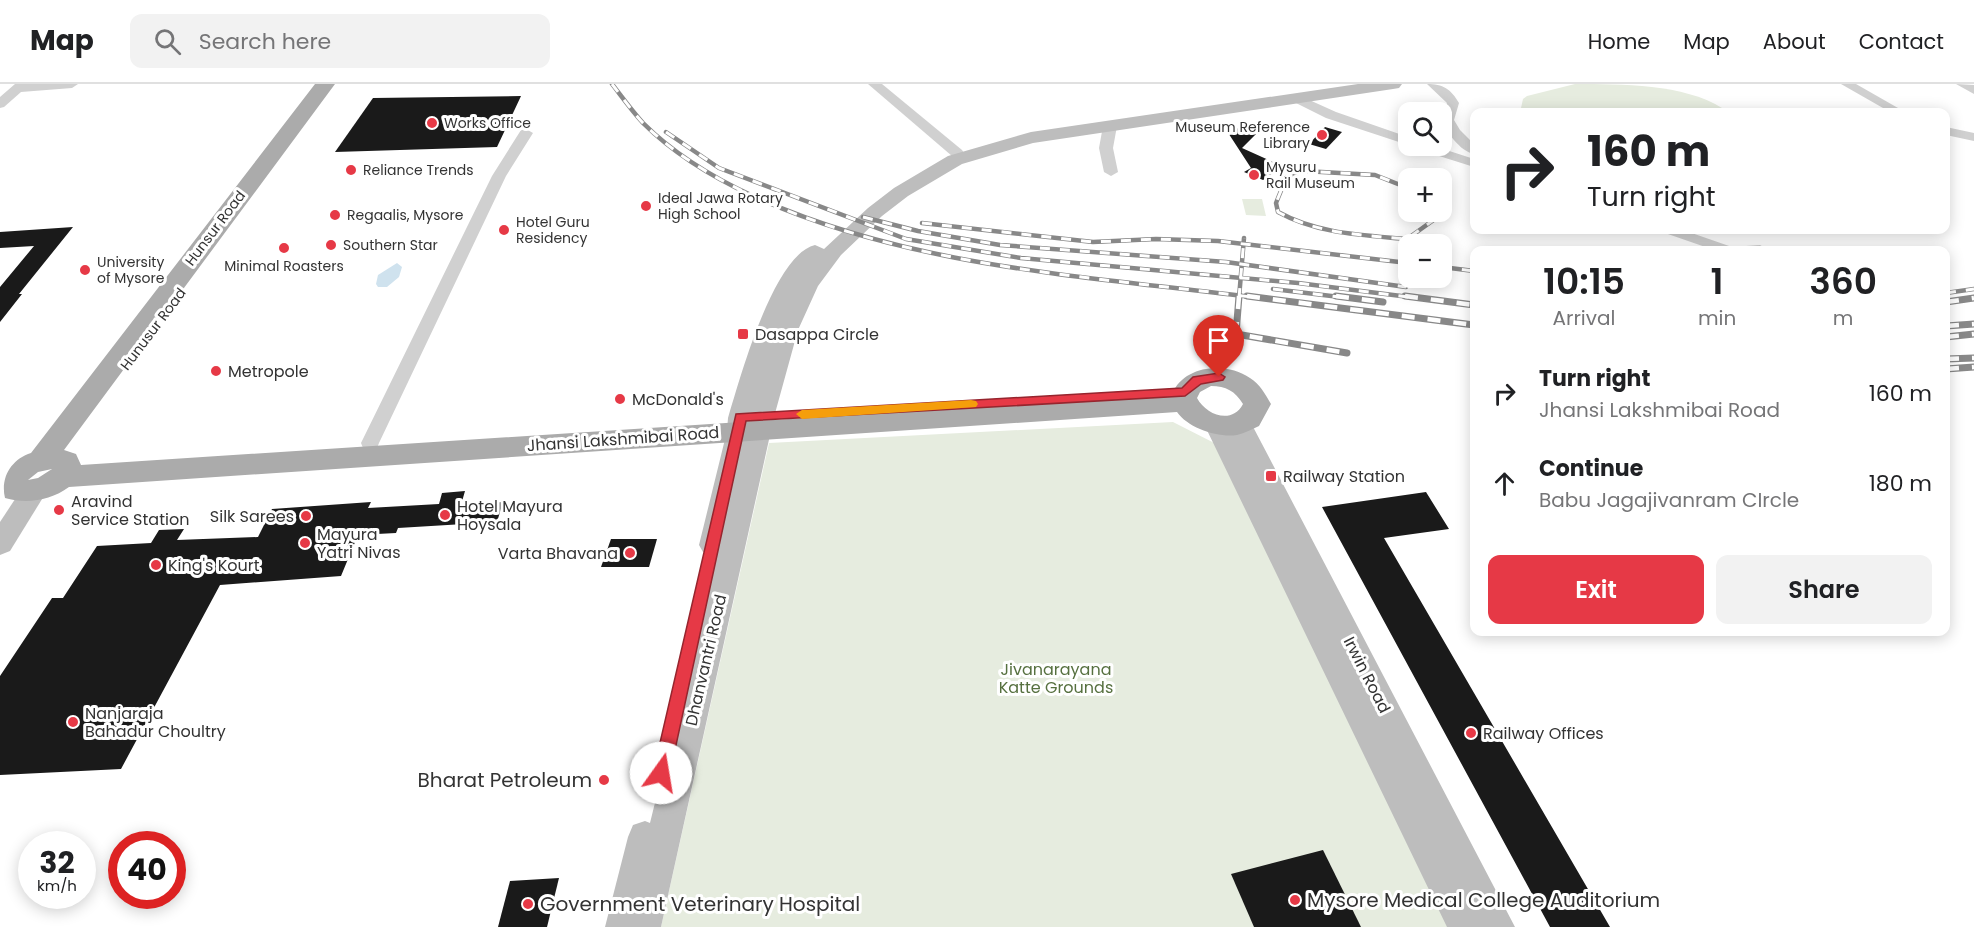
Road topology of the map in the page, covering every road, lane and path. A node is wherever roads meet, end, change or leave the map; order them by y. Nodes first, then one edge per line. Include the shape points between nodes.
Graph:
1 (72, 84) edge
2 (325, 84) edge
3 (335, 84) edge
4 (874, 84) edge
5 (1363, 84) edge
6 (1393, 84) edge
7 (1433, 84) edge
8 (1847, 84) edge
9 (1962, 84) edge
10 (21, 86) edge
11 (1974, 90) edge
12 (1309, 98) junction
13 (0, 104) edge
14 (1892, 108) edge
15 (1110, 126) junction
16 (1950, 132) edge
17 (526, 133) dead end
18 (1974, 137) edge
19 (1398, 138) edge
20 (1470, 147) edge
21 (957, 153) junction
22 (1452, 156) edge
23 (1470, 162) edge
24 (1111, 172) dead end
25 (1681, 234) edge
26 (1715, 246) edge
27 (1185, 397) junction
28 (751, 424) junction
29 (1227, 424) junction
30 (370, 442) junction
31 (31, 474) edge
32 (0, 515) edge
33 (0, 544) edge
34 (670, 773) junction
35 (623, 927) edge
36 (643, 927) edge
37 (1466, 927) edge
38 (1497, 927) edge

1 - 10 street
2 - 31 main road, Hunsur Road
3 - 31 main road, Hunusur Road
4 - 21 street
5 - 12 main road
6 - 12 main road
7 - 20 street via 1449,96 1453,103 1450,126
8 - 14 street
9 - 11 street
10 - 13 street
12 - 15 main road
12 - 19 street via 1331,116
12 - 21 main road via 1027,133
15 - 24 street via 1106,148
15 - 28 main road via 1031,138 955,160 875,212 834,251 808,285
16 - 18 street
17 - 30 street via 499,176
21 - 28 main road via 864,207 821,244 789,281 767,329
22 - 23 street
25 - 26 street
27 - 28 main road, Jhansi Lakshmibai Road
27 - 29 main road via 1196,416
27 - 29 main road via 1197,380 1207,377 1241,383 1257,404 1252,416
28 - 30 main road, Jhansi Lakshmibai Road
28 - 31 main road, Jhansi Lakshmibai Road
28 - 34 main road, Dhanvantri Road
29 - 37 main road, Irwin Road
29 - 38 main road, Irwin Road
30 - 31 main road, Jhansi Lakshmibai Road
31 - 32 main road
31 - 33 main road
34 - 35 main road, Dhanvantri Road
34 - 36 main road, Dhanvantri Road

